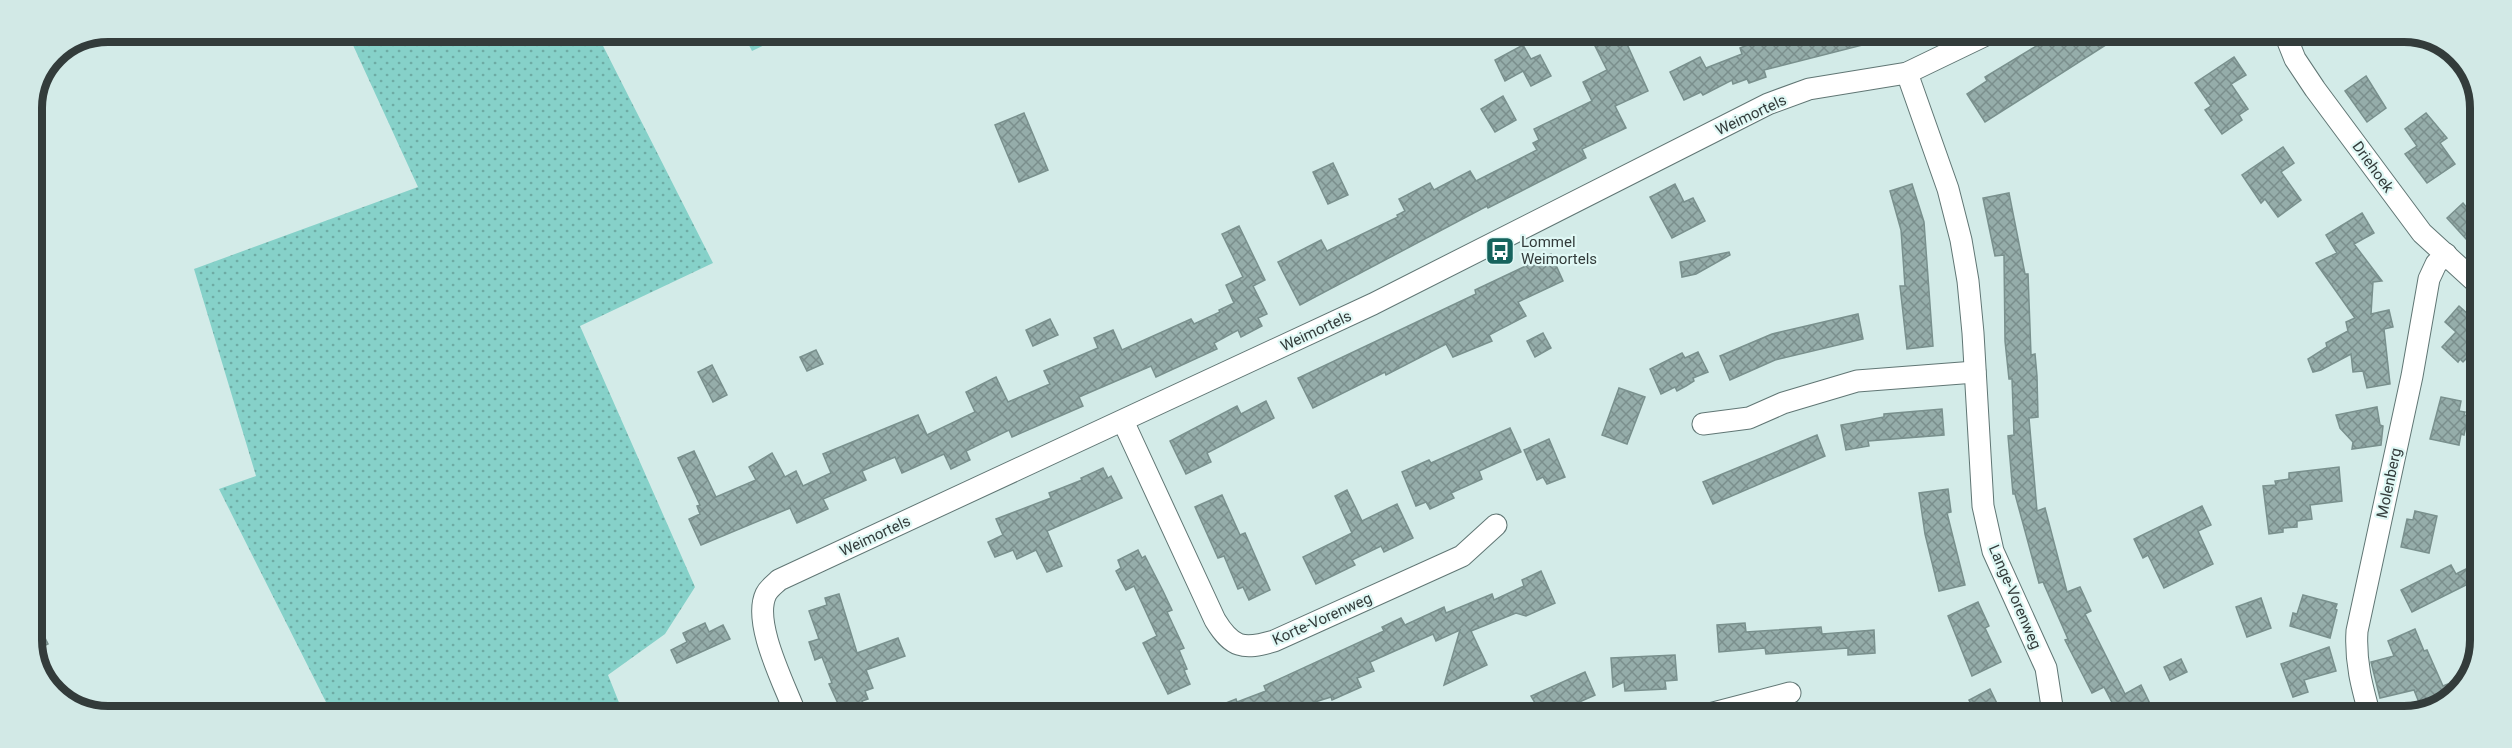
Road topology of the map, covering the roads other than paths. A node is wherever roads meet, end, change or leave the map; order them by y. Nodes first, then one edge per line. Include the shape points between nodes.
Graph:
1 (1971, 42) edge
2 (2288, 42) edge
3 (1907, 73) junction
4 (2446, 254) junction
5 (2470, 277) edge
6 (1975, 372) junction
7 (1123, 421) junction
8 (1703, 424) dead end
9 (1496, 525) dead end
10 (1790, 693) dead end
11 (793, 706) edge
12 (1740, 706) edge
13 (2052, 706) edge
14 (2367, 706) edge

1 - 3 street, Weimortels
2 - 4 street, Driehoek via 2315,89 2422,232
3 - 6 street, Lange-Vorenweg via 1961,240
3 - 7 street, Weimortels via 1809,89 1768,104 1373,304
4 - 5 street, Driehoek
4 - 14 street, Molenberg via 2429,279 2357,631 2357,666
6 - 8 street via 1857,381 1783,403 1749,418
6 - 13 street, Lange-Vorenweg via 1983,506 1993,551 2046,668
7 - 9 street, Korte-Vorenweg via 1215,620 1224,635 1239,645 1248,647 1274,641 1462,556
7 - 11 street, Weimortels via 779,580 767,592 762,605 763,623
10 - 12 street

